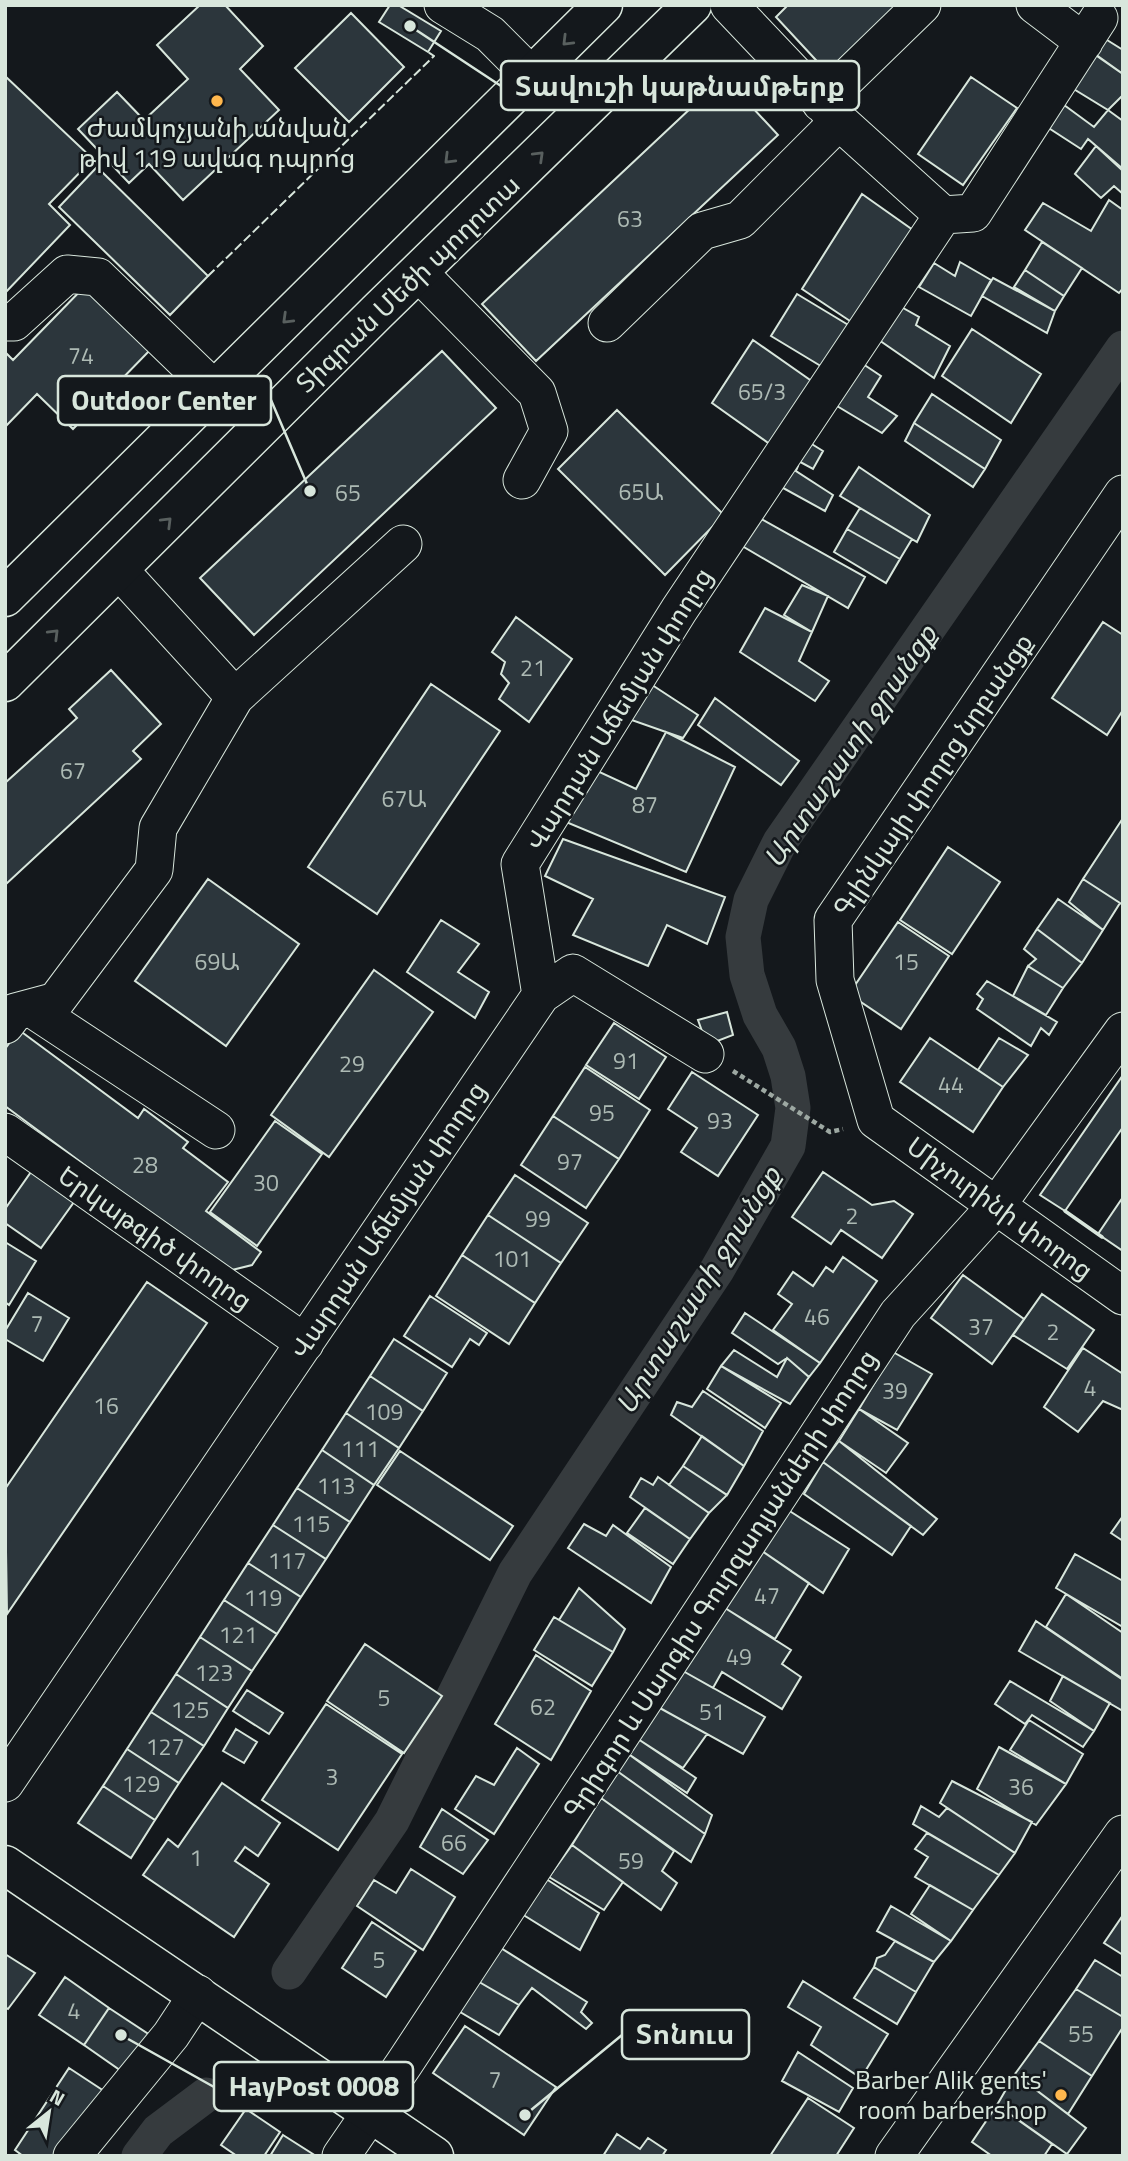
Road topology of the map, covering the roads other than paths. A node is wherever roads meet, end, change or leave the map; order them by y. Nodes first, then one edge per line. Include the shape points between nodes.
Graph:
1 (443, 5) edge
2 (603, 5) edge
3 (692, 5) edge
4 (729, 5) edge
5 (922, 5) edge
6 (1034, 5) edge
7 (532, 76) junction
8 (830, 112) junction
9 (943, 215) junction
10 (419, 273) junction
11 (5, 322) edge
12 (607, 323) dead end
13 (214, 389) junction
14 (522, 480) dead end
15 (1123, 494) edge
16 (403, 544) dead end
17 (119, 570) junction
18 (5, 597) edge
19 (5, 682) edge
20 (235, 697) junction
21 (541, 995) junction
22 (18, 1016) edge
23 (1123, 1031) edge
24 (705, 1054) road end
25 (876, 1120) joint
26 (216, 1130) dead end
27 (5, 1132) edge
28 (998, 1205) junction
29 (1123, 1296) edge
30 (305, 1343) junction
31 (5, 1783) edge
32 (1123, 1834) edge
33 (5, 1865) edge
34 (198, 1994) junction
35 (370, 2112) junction
36 (72, 2156) edge
37 (341, 2156) edge
38 (434, 2156) edge
39 (894, 2156) edge

1 - 7 street via 489,34
2 -> 7 main road
10 -> 3 main road, Տիգրան Մեծի պողոտա
4 - 8 street
5 - 8 street
6 - 9 street via 1092,30 973,213
7 -> 13 main road
8 - 9 street
8 - 12 street via 740,220 702,231
9 - 21 street, Վարդան Աճեմյան փողոց via 679,610 520,864
10 - 14 street via 537,393 549,431
17 -> 10 main road, Տիգրան Մեծի պողոտա
11 - 13 street via 14,322 67,274 98,277
13 - 18 main road
15 - 25 street, Գլինկայի փողոց նրբանցք via 833,920 835,980
16 - 20 street
19 -> 17 main road, Տիգրան Մեծի պողոտա
17 - 20 street
20 - 22 street via 158,828 154,870 56,1001
21 - 24 street via 573,974
21 - 30 street, Վարդան Աճեմյան փողոց
22 - 26 street
23 - 28 street, Գրիգոր և Սարգիս Գուրզադյանների փողոց
25 - 28 street, Միչուրինի փողոց
27 - 30 street, Երկաթգիծ փողոց
28 - 29 street, Միչուրինի փողոց
28 - 35 street, Գրիգոր և Սարգիս Գուրզադյանների փողոց via 898,1314
30 - 31 street, Վարդան Աճեմյան փողոց
32 - 39 street
33 - 34 main road
34 - 35 main road
34 - 36 street via 171,2035
35 - 37 street, Գրիգոր և Սարգիս Գուրզադյանների փողոց
35 - 38 main road

